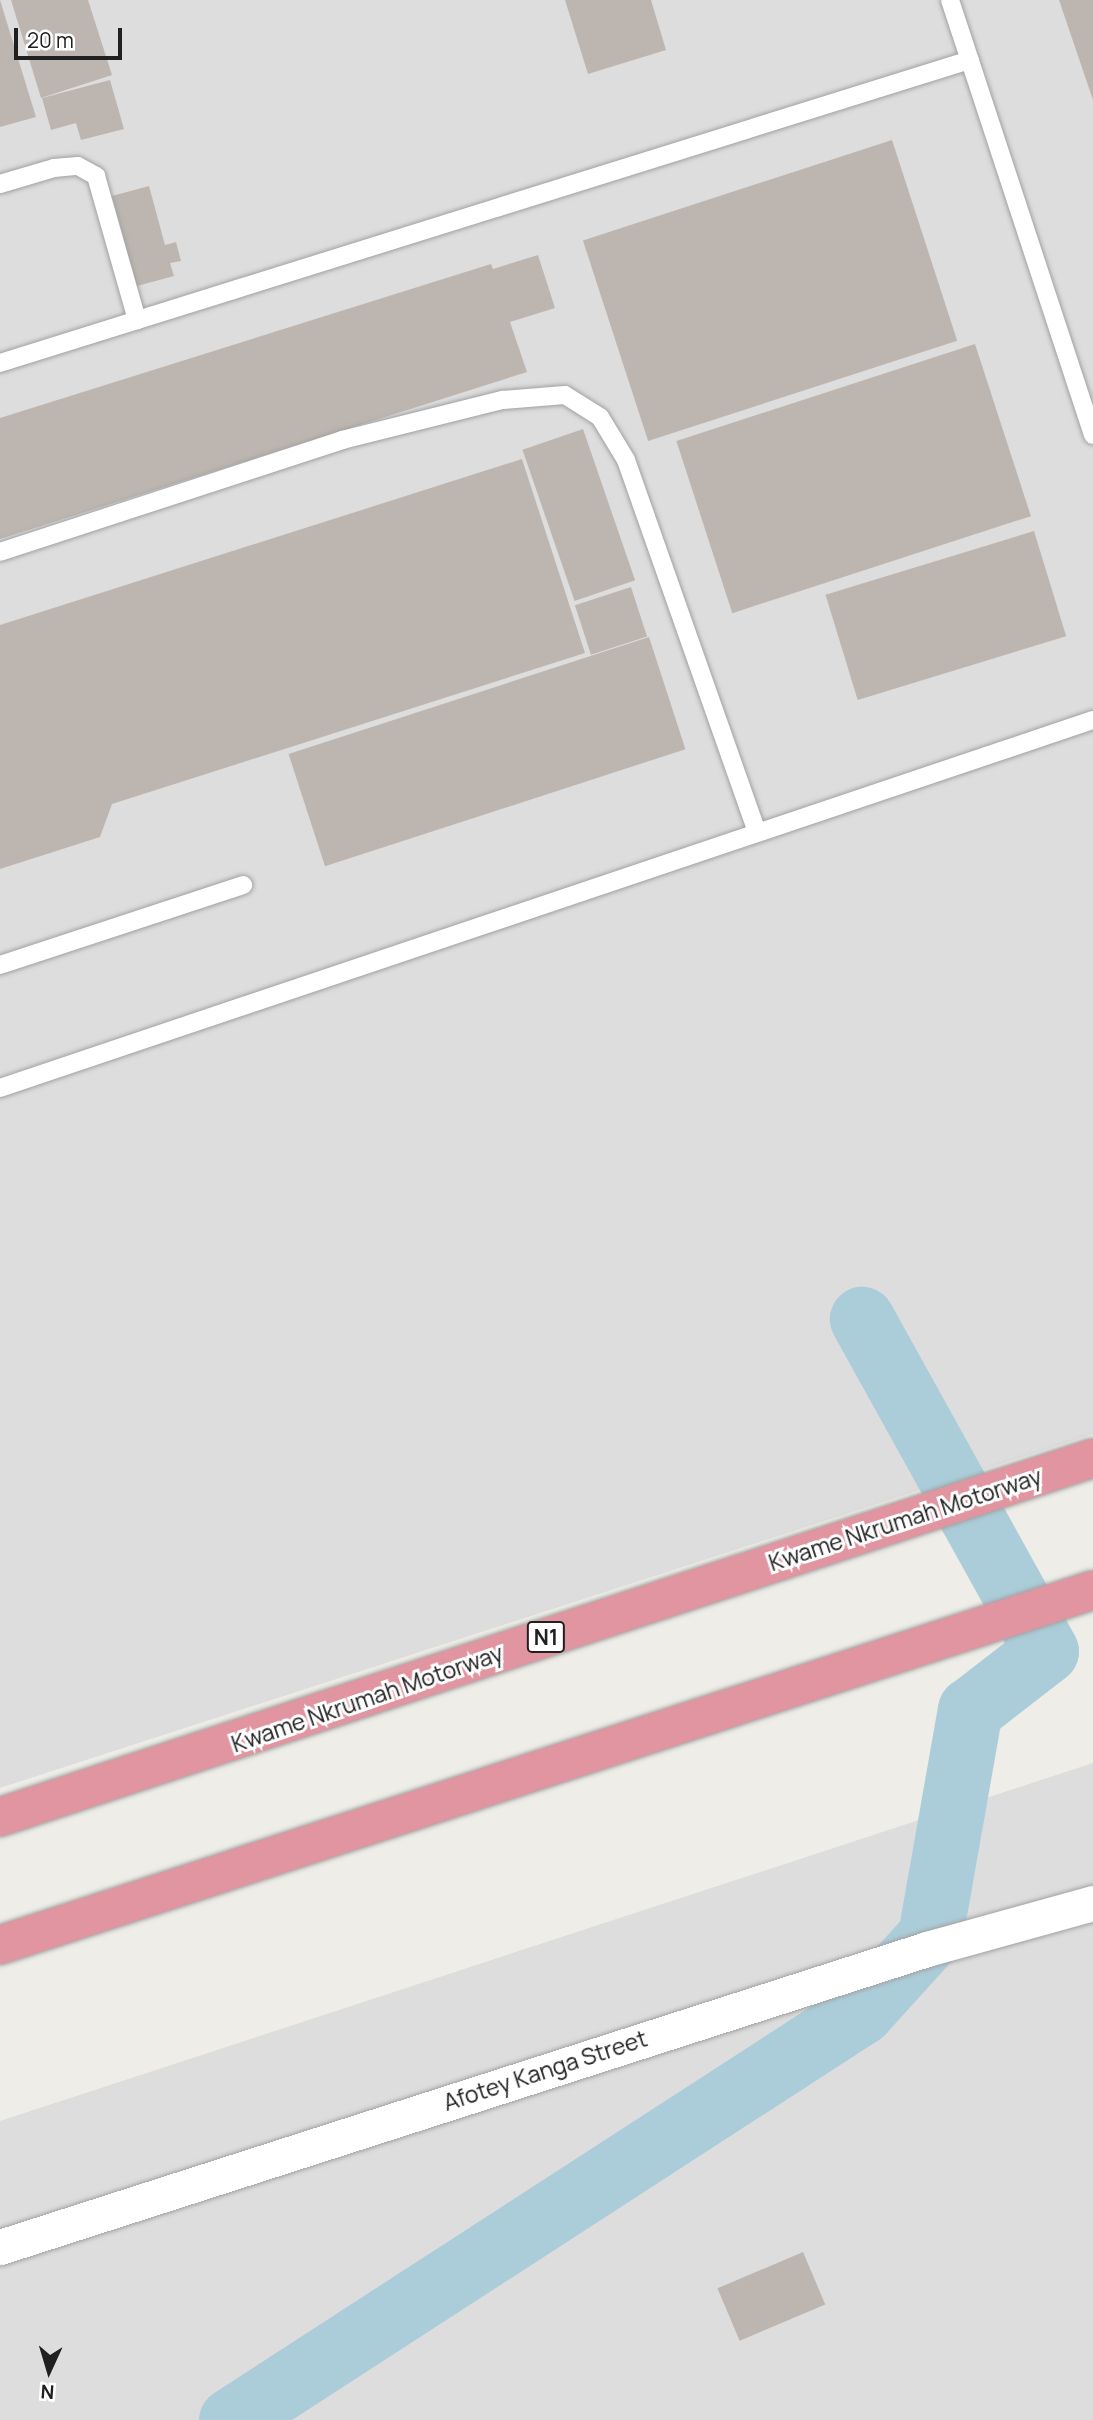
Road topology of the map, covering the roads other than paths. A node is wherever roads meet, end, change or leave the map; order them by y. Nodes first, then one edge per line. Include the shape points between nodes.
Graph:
1 (950, 0) edge
2 (970, 60) junction
3 (0, 184) edge
4 (137, 320) junction
5 (0, 363) edge
6 (1093, 435) edge
7 (0, 552) edge
8 (1093, 720) edge
9 (757, 831) junction
10 (243, 885) dead end
11 (0, 965) edge
12 (0, 1088) edge
13 (1093, 1458) edge
14 (1093, 1590) edge
15 (0, 1817) edge
16 (1093, 1903) edge
17 (0, 1945) edge
18 (0, 2247) edge

1 - 2 lane
2 - 4 lane
2 - 6 lane
3 - 4 lane via 54,167 78,166 96,176
4 - 5 lane
7 - 9 lane via 342,440 503,400 565,395 600,416 626,460
8 - 9 lane
9 - 12 lane
10 - 11 lane
13 - 15 highway, Kwame Nkrumah Motorway / N1
14 - 17 highway
16 - 18 street, Afotey Kanga Street via 927,1948

